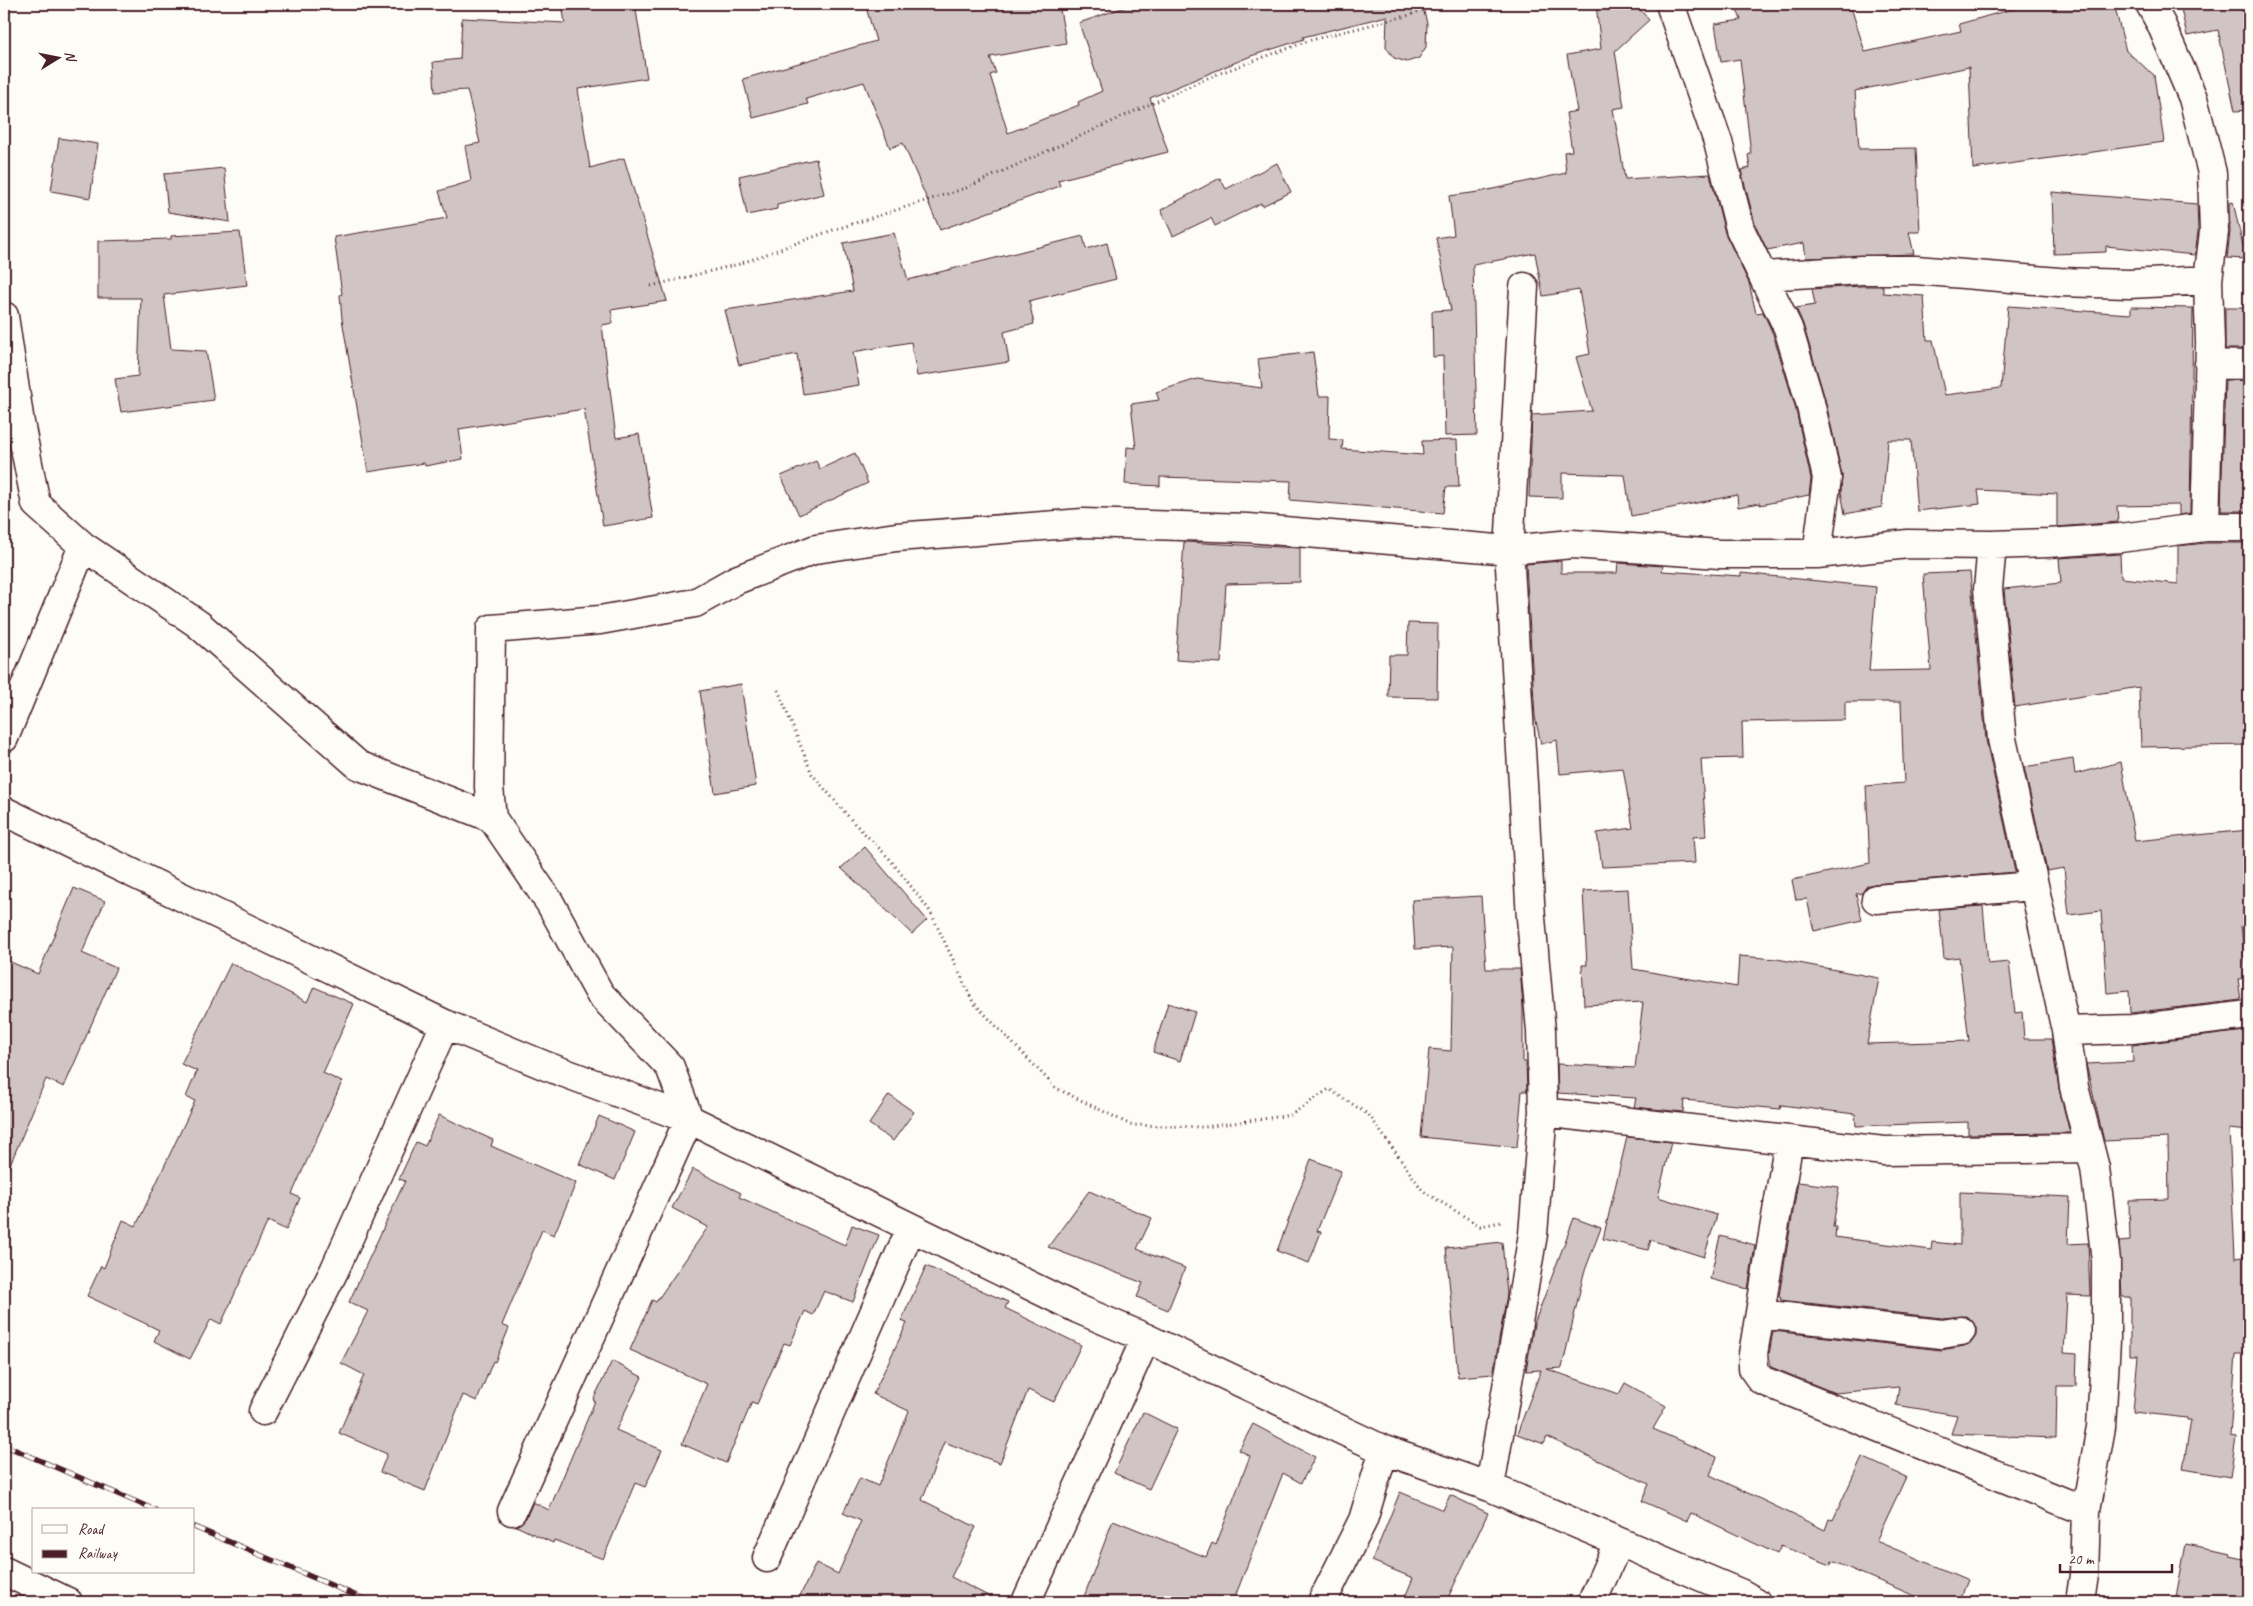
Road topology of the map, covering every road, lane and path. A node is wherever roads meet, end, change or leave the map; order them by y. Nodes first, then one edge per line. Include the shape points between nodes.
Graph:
1 (1436, 4) edge
2 (1670, 4) edge
3 (2150, 4) edge
4 (1764, 276) junction
5 (2208, 280) junction
6 (651, 286) dead end
7 (1524, 287) dead end
8 (4, 316) edge
9 (2209, 364) junction
10 (2249, 365) edge
11 (2205, 527) junction
12 (2249, 527) edge
13 (1992, 545) junction
14 (83, 546) junction
15 (1509, 550) junction
16 (1817, 554) junction
17 (778, 690) dead end
18 (4, 738) edge
19 (4, 811) edge
20 (492, 818) junction
21 (2033, 886) junction
22 (1876, 899) dead end
23 (2249, 1015) edge
24 (445, 1024) junction
25 (2066, 1031) junction
26 (1543, 1112) junction
27 (689, 1119) junction
28 (1789, 1140) junction
29 (2090, 1148) junction
30 (1534, 1216) junction
31 (911, 1228) junction
32 (1761, 1314) junction
33 (1961, 1331) dead end
34 (1146, 1338) junction
35 (263, 1412) dead end
36 (1384, 1450) junction
37 (1490, 1487) junction
38 (512, 1511) dead end
39 (2086, 1511) junction
40 (1618, 1543) junction
41 (767, 1558) dead end
42 (4, 1571) edge
43 (68, 1602) edge
44 (1026, 1602) edge
45 (1322, 1602) edge
46 (1592, 1602) edge
47 (1756, 1602) edge
48 (2080, 1602) edge

1 - 6 path via 1410,15 1311,40 1212,76 966,188 830,231 740,264
2 - 4 street via 1718,142 1740,229
3 - 5 street via 2193,98 2212,172 2214,232
4 - 5 street via 1916,270 2059,282 2129,284
4 - 16 street via 1788,328 1810,402 1827,478
5 - 9 street
7 - 15 street
8 - 14 street via 36,504
9 - 10 street
9 - 11 street
11 - 12 street
11 - 13 street via 2120,538
13 - 16 street via 1908,544
13 - 21 street via 1988,589 2002,739
14 - 18 street
14 - 20 street via 198,624 358,765
15 - 16 street via 1572,544 1720,554
15 - 20 street via 1248,528 1127,523 1083,523 896,537 816,549 736,580 695,603 600,620 491,629 489,787
15 - 26 street via 1541,1031
17 - 30 path via 812,774 889,858 930,910 973,1002 1056,1088 1131,1125 1205,1127 1291,1115 1329,1089 1369,1115 1423,1191 1480,1226
19 - 24 street
20 - 27 street via 550,903 600,994 670,1067
21 - 22 street
21 - 25 street
23 - 25 street via 2132,1029
24 - 27 street
24 - 35 street via 334,1271
25 - 29 street via 2074,1088
26 - 28 street
26 - 30 street
27 - 31 street
27 - 38 street
28 - 29 street via 1884,1151
28 - 32 street
29 - 39 street via 2106,1261 2106,1340 2101,1427
30 - 37 street via 1523,1303
31 - 34 street via 1078,1309
31 - 41 street
32 - 33 street via 1942,1334
32 - 39 street via 1753,1369 1761,1380
34 - 36 street
34 - 44 street
36 - 37 street
36 - 45 street via 1363,1520
37 - 40 street
39 - 48 street
40 - 46 street
40 - 47 street
42 - 43 street

